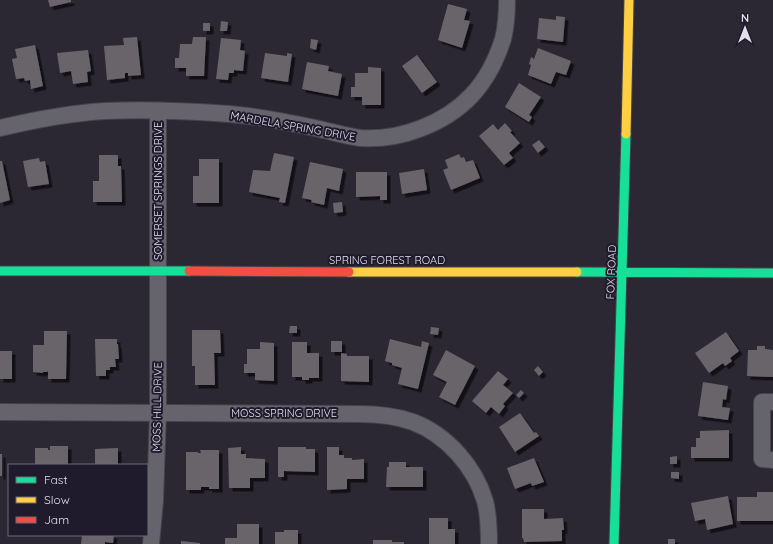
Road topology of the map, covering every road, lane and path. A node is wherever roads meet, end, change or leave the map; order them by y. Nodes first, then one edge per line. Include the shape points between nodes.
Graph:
1 (507, 0) edge
2 (629, 0) edge
3 (158, 111) junction
4 (0, 128) edge
5 (158, 270) junction
6 (0, 271) edge
7 (623, 273) junction
8 (773, 273) edge
9 (773, 402) edge
10 (0, 412) edge
11 (158, 413) junction
12 (773, 460) edge
13 (150, 544) edge
14 (489, 544) edge
15 (614, 544) edge

1 - 3 street, MARDELA SPRING DRIVE via 503,39 493,62 472,95 440,120 402,134 359,138 259,118
2 - 7 main road, FOX ROAD
3 - 4 street, MARDELA SPRING DRIVE via 97,112 35,120
3 - 5 street, SOMERSET SPRINGS DRIVE
5 - 6 main road, SPRING FOREST ROAD
5 - 7 main road, SPRING FOREST ROAD
5 - 11 street, MOSS HILL DRIVE
7 - 8 main road, SPRING FOREST ROAD
7 - 15 main road, FOX ROAD
9 - 12 street via 762,402 762,460
10 - 11 street, MOSS SPRING DRIVE
11 - 13 street, MOSS HILL DRIVE via 155,501
11 - 14 street, MOSS SPRING DRIVE via 359,414 396,417 414,422 442,438 470,469 485,502

